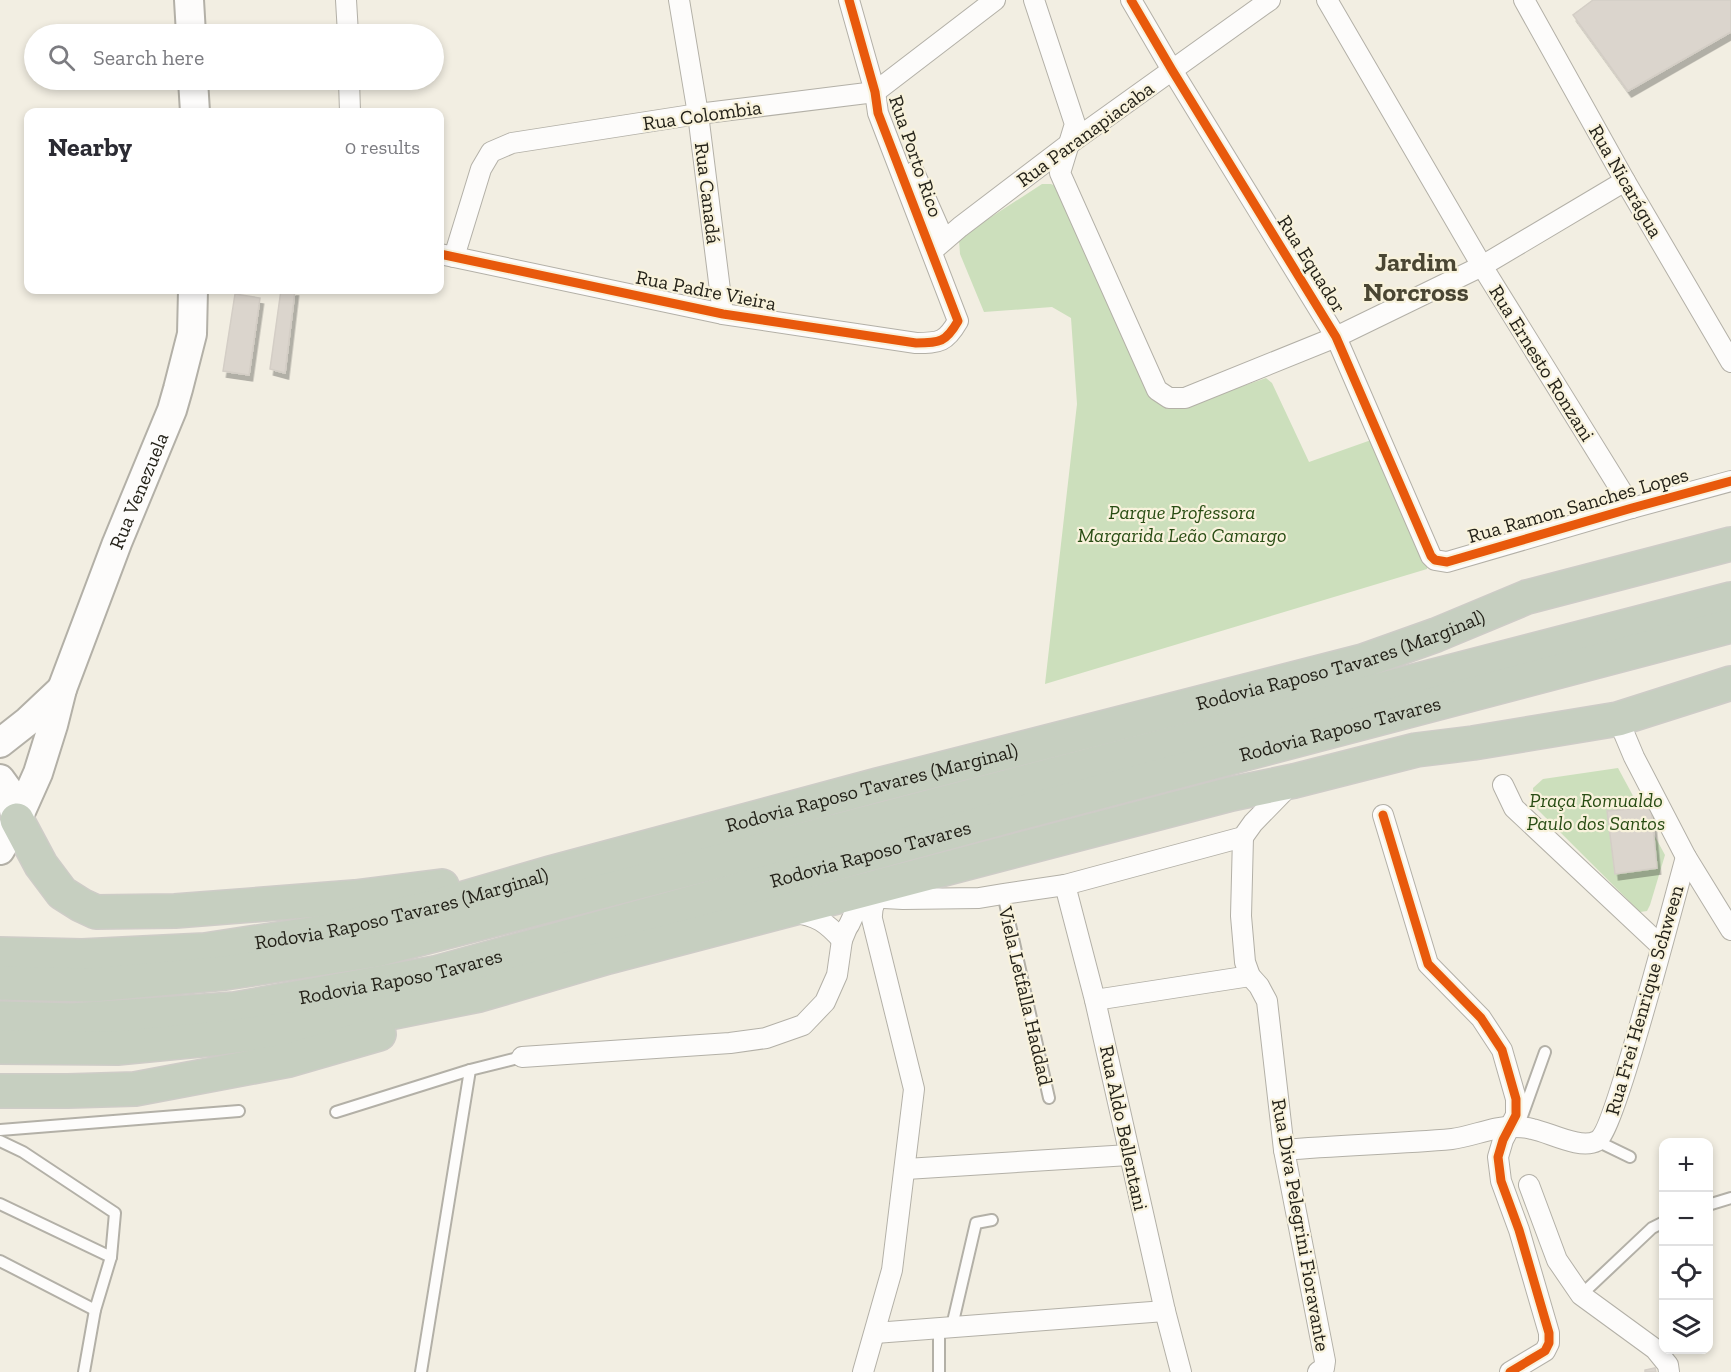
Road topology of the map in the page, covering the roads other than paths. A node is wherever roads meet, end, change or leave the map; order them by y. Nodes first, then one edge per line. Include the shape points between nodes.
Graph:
1 (189, 0) edge
2 (346, 0) edge
3 (679, 0) edge
4 (849, 0) edge
5 (996, 0) edge
6 (1034, 0) edge
7 (1131, 0) edge
8 (1270, 0) edge
9 (1327, 0) edge
10 (1525, 0) edge
11 (190, 24) edge
12 (347, 24) edge
13 (1172, 70) junction
14 (194, 90) edge
15 (349, 90) edge
16 (875, 92) junction
17 (195, 108) edge
18 (350, 108) edge
19 (698, 114) junction
20 (1069, 144) junction
21 (1625, 181) junction
22 (938, 246) junction
23 (447, 256) edge
24 (1482, 266) junction
25 (193, 294) edge
26 (723, 314) junction
27 (958, 321) joint
28 (1336, 337) junction
29 (1731, 362) edge
30 (1731, 481) edge
31 (1632, 508) junction
32 (1731, 544) edge
33 (1435, 560) joint
34 (1731, 599) edge
35 (1731, 626) edge
36 (1731, 683) edge
37 (62, 689) junction
38 (1618, 719) junction
39 (0, 742) edge
40 (0, 779) edge
41 (1294, 782) junction
42 (1503, 785) dead end
43 (1383, 815) dead end
44 (17, 820) junction
45 (1244, 837) junction
46 (0, 850) edge
47 (1686, 856) junction
48 (550, 873) junction
49 (1065, 885) junction
50 (1003, 894) junction
51 (875, 898) junction
52 (773, 914) junction
53 (1731, 930) edge
54 (845, 932) junction
55 (1661, 946) junction
56 (0, 954) edge
57 (1250, 976) junction
58 (0, 983) edge
59 (479, 995) junction
60 (1095, 1000) junction
61 (0, 1018) edge
62 (0, 1047) edge
63 (1545, 1052) dead end
64 (522, 1057) joint
65 (470, 1070) junction
66 (0, 1091) edge
67 (1049, 1098) dead end
68 (238, 1111) dead end
69 (336, 1112) dead end
70 (1515, 1127) junction
71 (0, 1130) edge
72 (0, 1141) edge
73 (1597, 1141) junction
74 (1284, 1149) junction
75 (1129, 1155) junction
76 (1630, 1157) dead end
77 (906, 1170) junction
78 (1529, 1185) dead end
79 (1731, 1198) edge
80 (1713, 1203) edge
81 (0, 1204) edge
82 (992, 1220) dead end
83 (1659, 1224) edge
84 (111, 1257) junction
85 (0, 1261) edge
86 (1581, 1295) junction
87 (95, 1310) junction
88 (1165, 1311) junction
89 (946, 1326) junction
90 (875, 1333) junction
91 (1321, 1370) edge
92 (84, 1372) edge
93 (421, 1372) edge
94 (863, 1372) edge
95 (939, 1372) edge
96 (1181, 1372) edge
97 (1509, 1372) edge
98 (1670, 1372) edge

1 - 11 main road
2 - 12 street
3 - 19 street, Rua Canadá
4 - 16 street, Rua Porto Rico
5 - 16 street
6 - 20 street via 1075,124
7 - 13 street, Rua Equador
8 - 13 street, Rua Paranapiacaba
9 - 24 street, Rua Ernesto Ronzani
10 - 21 street, Rua Nicarágua
13 - 20 street, Rua Paranapiacaba
13 - 28 street, Rua Equador
14 - 17 main road
15 - 18 street
16 - 19 street, Rua Colombia
16 - 22 street, Rua Porto Rico via 878,113
19 - 23 street, Rua Colombia via 512,144 491,152
19 - 26 street, Rua Canadá
20 - 22 street, Rua Paranapiacaba
20 - 28 street via 1060,173 1157,390 1169,398 1185,398
21 - 24 street
21 - 29 street, Rua Nicarágua
22 - 27 street, Rua Porto Rico
23 - 26 street, Rua Padre Vieira
24 - 28 street
24 - 31 street, Rua Ernesto Ronzani
25 - 37 main road, Rua Venezuela via 192,334 178,389
26 - 27 street, Rua Padre Vieira via 916,343 934,343 950,335
28 - 33 street, Rua Equador
30 - 31 street, Rua Ramon Sanches Lopes
31 - 33 street, Rua Ramon Sanches Lopes via 1447,562
32 - 48 highway, Rodovia Raposo Tavares (Marginal) via 1527,597 1364,661
34 - 58 highway, Rodovia Raposo Tavares via 376,950 225,973 92,985
35 - 61 highway, Rodovia Raposo Tavares via 1027,811 435,973 235,1009 72,1020
36 - 38 highway
37 - 39 main road, Rua Venezuela
37 - 44 main road, Rua Venezuela via 38,772
38 - 41 highway via 1416,750
38 - 47 street
40 - 44 main road via 8,790
41 - 45 street
41 - 51 highway via 1231,794
42 - 55 street via 1514,808
43 - 70 street via 1428,964 1481,1018 1502,1050 1516,1100
44 - 46 main road, Rua Venezuela
44 - 48 highway via 41,865 62,893 96,912 175,911 355,897
45 - 49 street
45 - 57 street, Rua Diva Pelegrini Fioravante via 1241,916
47 - 53 street
47 - 55 street, Rua Frei Henrique Schween
48 - 56 highway, Rodovia Raposo Tavares (Marginal) via 335,930 205,950 82,956
49 - 50 street
49 - 60 street, Rua Aldo Bellentani
50 - 51 street
50 - 67 lane, Viela Letfalla Haddad
51 - 52 highway
51 - 54 street
51 - 54 street via 864,918
51 - 77 street via 914,1089
52 - 54 street via 811,916
52 - 59 highway
54 - 64 street via 837,975 825,1002 803,1024 766,1038 730,1043
55 - 73 street, Rua Frei Henrique Schween via 1614,1107
57 - 60 street
57 - 74 street, Rua Diva Pelegrini Fioravante via 1267,1001
59 - 62 highway via 339,1023 220,1038 117,1048
59 - 66 highway via 453,1013 290,1060 135,1089
60 - 75 street, Rua Aldo Bellentani
63 - 70 lane
64 - 65 lane
65 - 69 lane
65 - 93 lane
68 - 71 lane
70 - 73 street, Rua Frei Henrique Schween via 1563,1140
70 - 74 street, Rua Frei Henrique Schween via 1455,1138
70 - 97 street via 1503,1140 1498,1157 1500,1182 1519,1230 1549,1343 1545,1351
72 - 84 lane via 116,1213
73 - 76 lane, Rua Frei Henrique Schween
74 - 91 street, Rua Diva Pelegrini Fioravante via 1326,1361
75 - 77 street
75 - 88 street, Rua Aldo Bellentani
77 - 90 street via 892,1270
78 - 86 street via 1557,1260
79 - 80 lane
81 - 84 lane
82 - 89 lane via 976,1223
83 - 86 lane
84 - 87 lane
85 - 87 lane
86 - 98 street via 1654,1349
87 - 92 lane
88 - 89 street
88 - 96 street, Rua Aldo Bellentani
89 - 90 street
89 - 95 lane
90 - 94 street

